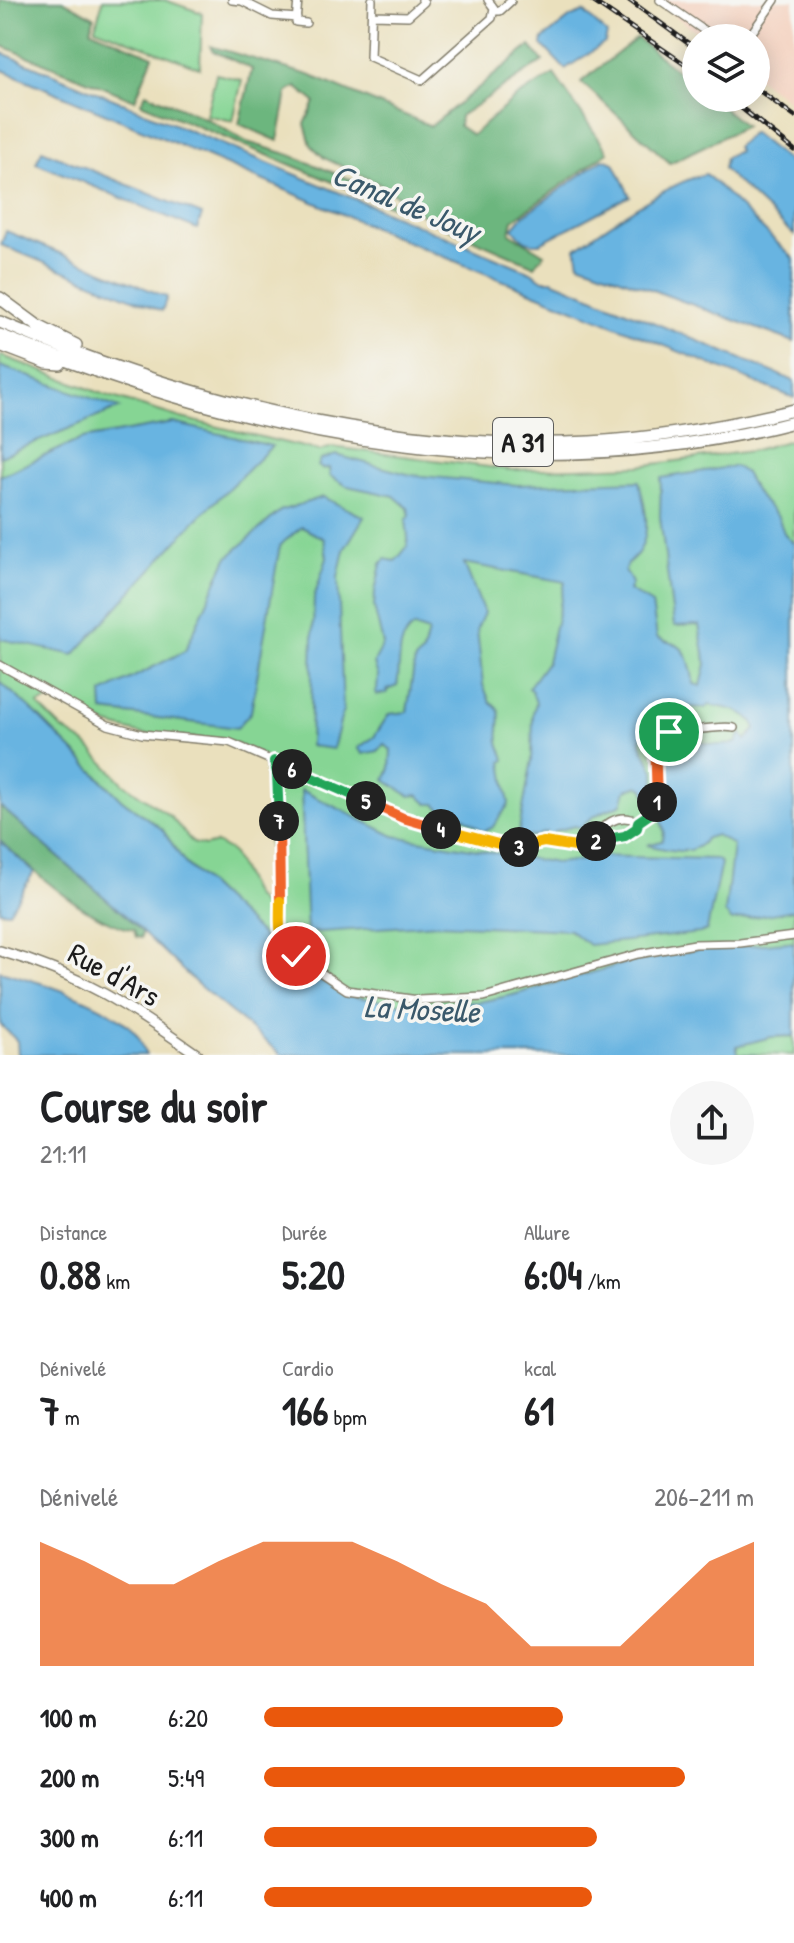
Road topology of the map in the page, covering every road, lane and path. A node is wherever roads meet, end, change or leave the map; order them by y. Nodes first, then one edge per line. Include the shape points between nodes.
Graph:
1 (232, 0) edge
2 (242, 0) edge
3 (298, 0) edge
4 (372, 0) edge
5 (422, 0) edge
6 (488, 0) edge
7 (660, 0) edge
8 (775, 0) edge
9 (511, 1) edge
10 (495, 11) junction
11 (373, 15) junction
12 (297, 18) junction
13 (306, 23) dead end
14 (696, 24) edge
15 (758, 24) edge
16 (0, 298) edge
17 (0, 322) edge
18 (0, 335) edge
19 (0, 345) edge
20 (72, 365) junction
21 (158, 379) junction
22 (794, 410) edge
23 (794, 422) edge
24 (0, 665) edge
25 (734, 728) dead end
26 (274, 761) junction
27 (638, 822) junction
28 (590, 844) junction
29 (794, 936) edge
30 (0, 951) edge
31 (198, 1055) edge

1 - 2 street
2 - 12 street via 272,16
3 - 12 street
4 - 11 street
5 - 11 street via 408,16
6 - 10 street
7 - 14 street
8 - 15 street
9 - 10 street
10 - 11 street via 422,80 370,57
12 - 13 street
16 - 21 highway via 50,333
17 - 21 highway, A 31
18 - 20 highway, A 31
19 - 20 highway via 47,363
20 - 23 highway, A 31 via 252,418 450,451 611,453
21 - 22 highway, A 31 via 343,424 484,441 633,439
24 - 26 street via 108,725 142,734 229,742
25 - 27 street via 655,737 657,809
26 - 28 street via 403,818 497,844
26 - 29 street via 280,937 296,956 347,990 418,1000 484,997 638,954
27 - 28 street via 625,836
27 - 28 street via 622,816 602,828
30 - 31 main road, Rue d'Ars via 99,989

